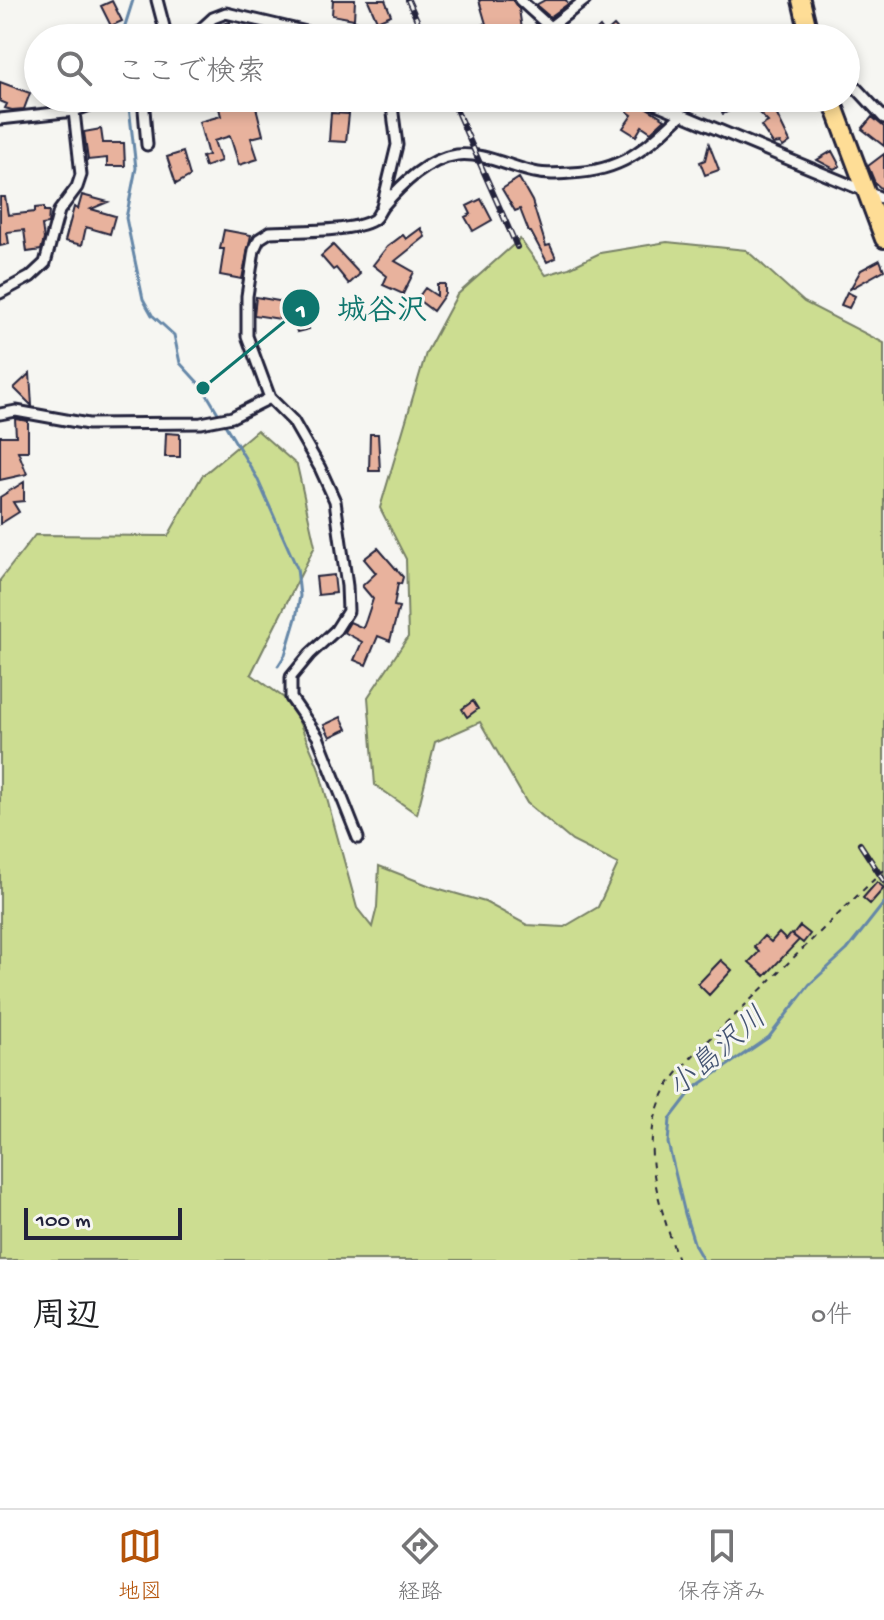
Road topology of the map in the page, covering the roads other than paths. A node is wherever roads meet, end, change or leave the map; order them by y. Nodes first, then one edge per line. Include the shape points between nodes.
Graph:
1 (157, 0) edge
2 (520, 0) edge
3 (585, 0) edge
4 (801, 0) edge
5 (163, 24) edge
6 (206, 24) edge
7 (273, 24) edge
8 (547, 24) edge
9 (554, 24) edge
10 (807, 24) edge
11 (860, 92) edge
12 (65, 112) edge
13 (74, 112) edge
14 (144, 112) edge
15 (393, 112) edge
16 (672, 112) edge
17 (836, 112) edge
18 (680, 116) junction
19 (884, 118) edge
20 (0, 119) edge
21 (147, 145) dead end
22 (865, 191) junction
23 (884, 199) edge
24 (382, 207) junction
25 (884, 239) edge
26 (0, 293) edge
27 (268, 399) junction
28 (0, 414) edge
29 (358, 838) dead end

1 - 5 street
2 - 8 street
3 - 9 street
4 - 10 highway
6 - 7 street via 226,13
11 - 19 street
12 - 20 street
13 - 26 street via 81,175 77,187 59,211 45,263
14 - 21 street
15 - 24 street via 397,145
16 - 18 street
17 - 22 highway
18 - 22 street
18 - 24 street via 637,155 605,170 546,174 488,157 457,155 410,178
22 - 23 street
22 - 25 highway
24 - 27 street via 375,219 360,225 270,232 259,239 247,296 247,336
27 - 28 street via 232,417 201,423 88,424 16,411
27 - 29 street via 293,421 335,501 348,611 291,677 291,698 318,737

